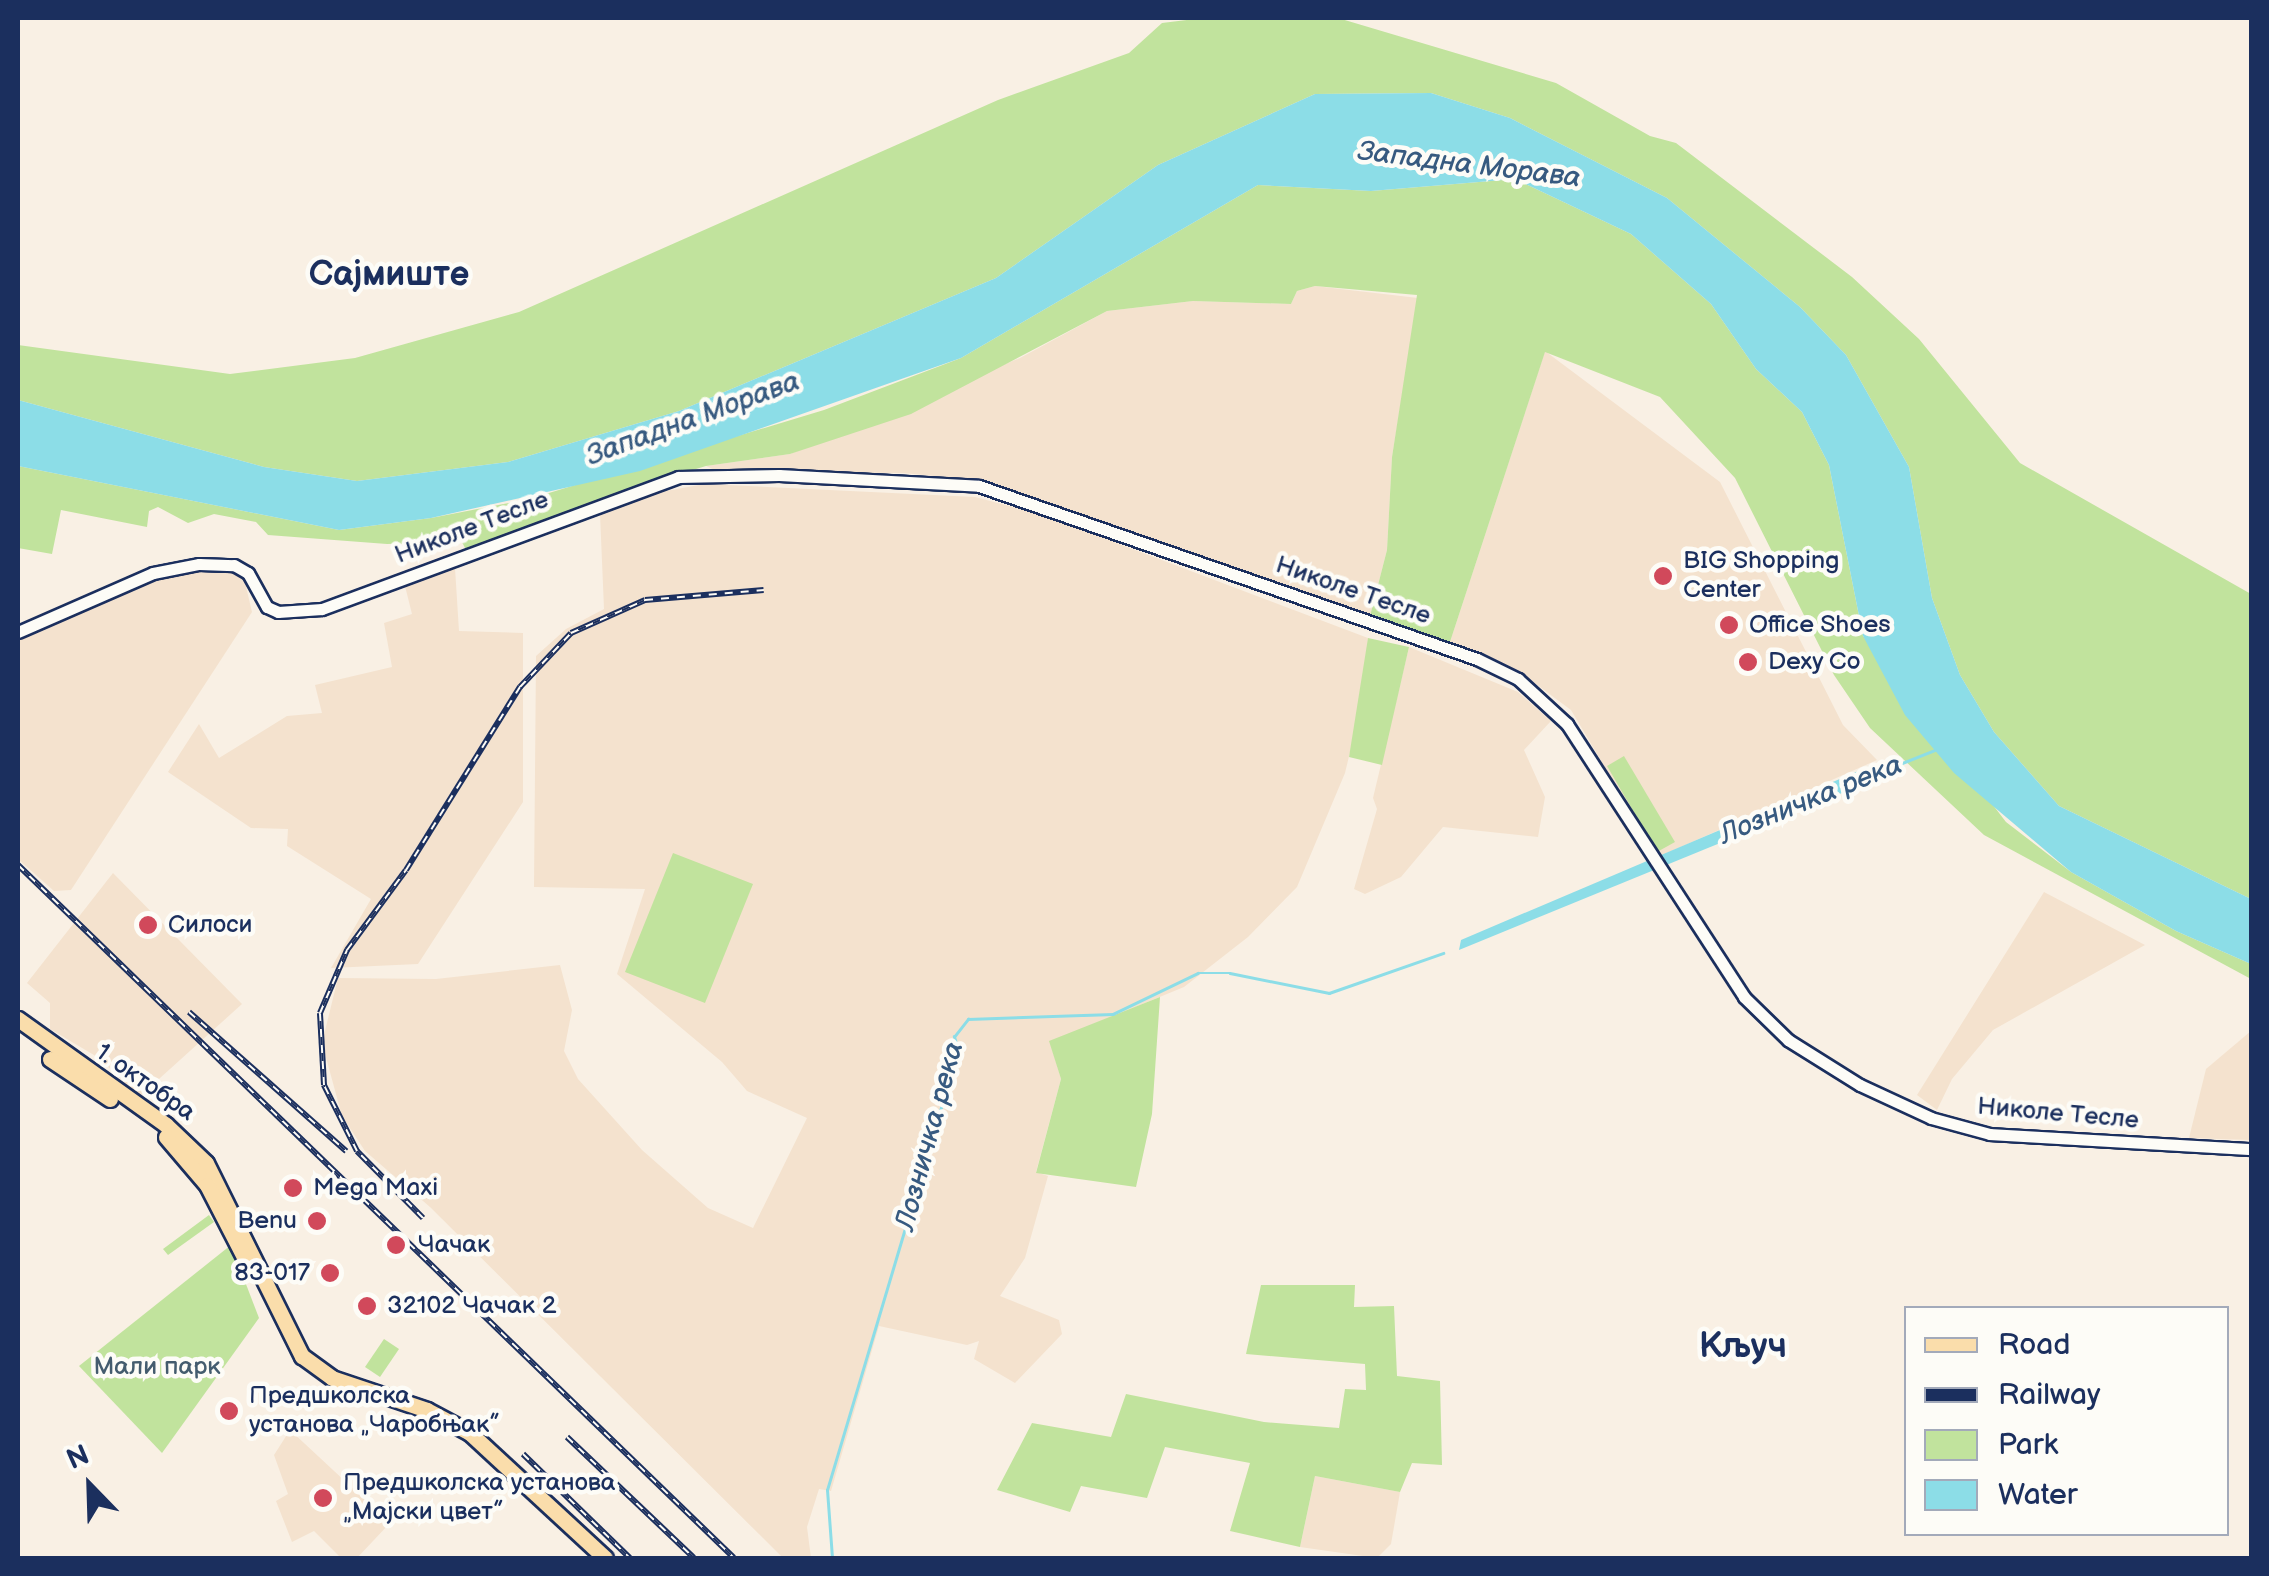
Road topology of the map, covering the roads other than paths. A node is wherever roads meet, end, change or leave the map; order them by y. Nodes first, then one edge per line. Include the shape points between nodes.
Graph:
1 (18, 632) edge
2 (18, 1019) edge
3 (18, 1030) edge
4 (2252, 1149) edge
5 (273, 1316) junction
6 (592, 1558) edge
7 (605, 1558) edge

1 - 4 street, Николе Тесле via 153,573 199,564 234,565 248,573 267,607 292,614 322,608 678,477 779,474 978,486 1498,668 1538,694 1567,724 1724,974 1766,1021 1860,1086 1990,1134
2 - 5 main road, 1. октобра via 152,1114 206,1163 240,1221
3 - 5 main road, 1. октобра via 54,1063 154,1126 188,1160
5 - 6 main road via 320,1381 417,1415 470,1446
5 - 7 main road via 318,1370 470,1433

